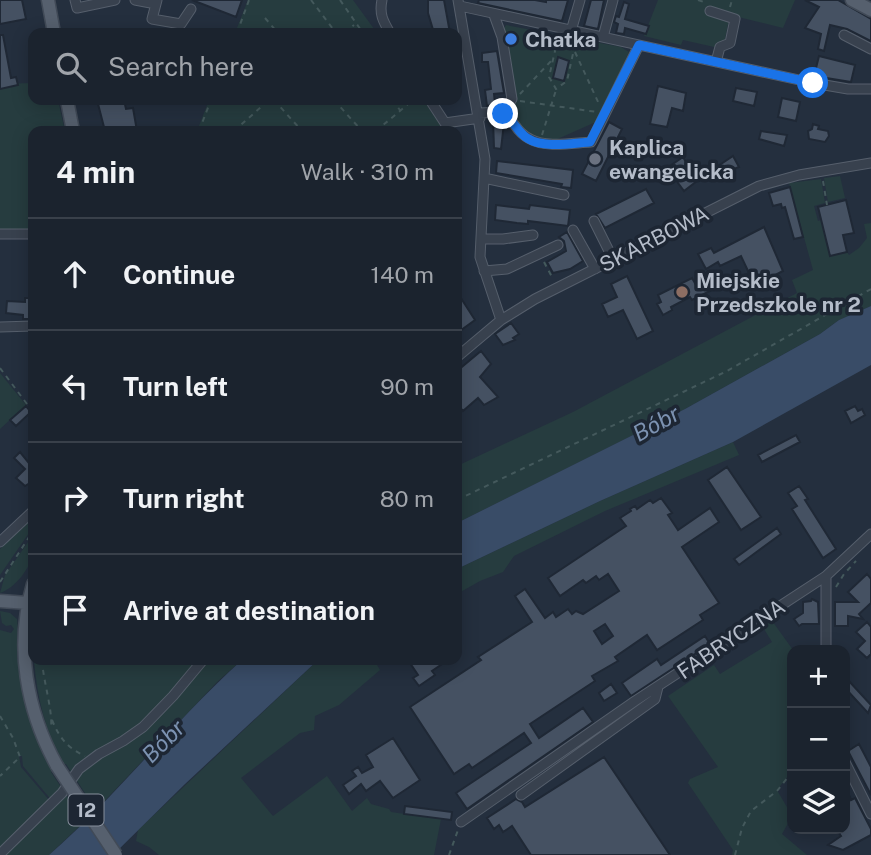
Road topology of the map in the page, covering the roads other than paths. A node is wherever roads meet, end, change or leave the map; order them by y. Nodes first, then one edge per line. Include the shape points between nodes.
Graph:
1 (48, 0) edge
2 (75, 0) edge
3 (115, 0) edge
4 (135, 0) edge
5 (382, 0) edge
6 (580, 0) edge
7 (613, 0) edge
8 (852, 0) edge
9 (102, 1) edge
10 (157, 2) edge
11 (459, 3) edge
12 (473, 4) edge
13 (711, 8) road end
14 (191, 9) dead end
15 (871, 10) edge
16 (495, 15) junction
17 (464, 27) junction
18 (53, 28) edge
19 (387, 28) edge
20 (574, 35) junction
21 (844, 35) dead end
22 (603, 37) junction
23 (639, 45) junction
24 (871, 49) edge
25 (716, 62) junction
26 (871, 89) edge
27 (68, 105) edge
28 (433, 105) edge
29 (494, 111) junction
30 (480, 116) junction
31 (72, 126) edge
32 (871, 163) edge
33 (484, 178) junction
34 (564, 195) dead end
35 (594, 221) dead end
36 (573, 230) dead end
37 (0, 234) edge
38 (28, 234) edge
39 (533, 235) dead end
40 (481, 239) junction
41 (558, 244) dead end
42 (613, 259) junction
43 (594, 268) junction
44 (484, 271) junction
45 (501, 320) junction
46 (28, 326) edge
47 (0, 327) edge
48 (462, 353) edge
49 (28, 516) edge
50 (871, 534) edge
51 (0, 542) edge
52 (826, 576) junction
53 (0, 601) edge
54 (28, 603) joint
55 (826, 645) edge
56 (199, 665) edge
57 (659, 687) junction
58 (850, 771) edge
59 (521, 795) dead end
60 (871, 814) edge
61 (461, 822) road end
62 (0, 853) edge
63 (116, 855) edge

1 - 18 main road
2 - 9 street via 77,8
3 - 9 street
4 - 10 street
5 - 19 street via 380,10
6 - 20 street
7 - 22 street
8 - 15 main road
10 - 14 street via 152,19 181,24
11 - 12 street
11 - 17 street
12 - 16 street
12 - 17 street
13 - 25 street via 735,19 730,43 720,47
16 - 20 street
16 - 29 street via 512,99
17 - 30 street
20 - 22 street
21 - 24 street
22 - 23 street
23 - 25 street
23 - 29 street via 590,142 528,139 509,117
25 - 26 street via 831,87
27 - 31 main road
28 - 30 street via 445,123
29 - 30 street
30 - 33 street
32 - 42 street, SKARBOWA via 759,186
33 - 34 street
33 - 40 street
35 - 42 street
36 - 43 street
37 - 38 street
39 - 40 street
40 - 44 street
41 - 44 street via 507,269
42 - 43 street, SKARBOWA
43 - 45 street, SKARBOWA
44 - 45 street
45 - 48 street, SKARBOWA
46 - 47 street
49 - 51 street
50 - 52 street, FABRYCZNA
52 - 55 street
52 - 57 street, FABRYCZNA
53 - 54 main road
54 - 63 main road, 12, bridge via 23,645 27,681 45,744
56 - 62 street via 143,727 79,769 62,793
57 - 59 street via 655,699
57 - 61 street, FABRYCZNA
58 - 60 street

